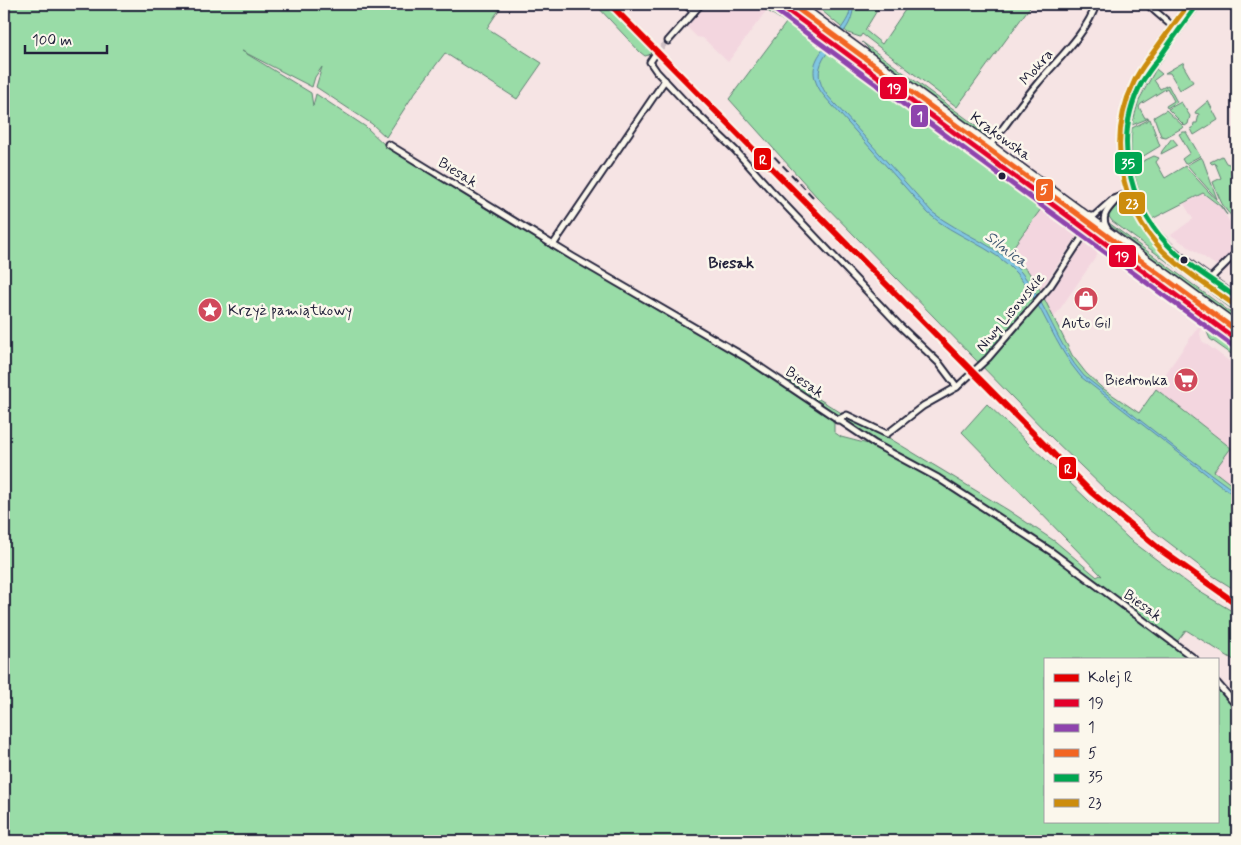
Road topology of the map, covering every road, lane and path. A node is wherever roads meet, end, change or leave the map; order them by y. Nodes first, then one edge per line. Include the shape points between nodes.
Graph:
1 (685, 4) edge
2 (701, 4) edge
3 (779, 4) edge
4 (797, 4) edge
5 (1096, 4) edge
6 (1148, 4) edge
7 (1198, 4) edge
8 (694, 12) junction
9 (1178, 31) junction
10 (668, 41) tunnel mouth
11 (656, 53) dead end
12 (665, 80) junction
13 (388, 144) dead end
14 (990, 145) junction
15 (1134, 192) junction
16 (1118, 197) junction
17 (1088, 216) junction
18 (1087, 230) junction
19 (1109, 232) junction
20 (553, 245) junction
21 (1237, 252) edge
22 (1211, 278) junction
23 (1237, 298) edge
24 (1237, 326) edge
25 (1237, 340) edge
26 (957, 387) junction
27 (837, 420) junction
28 (1194, 658) edge
29 (1218, 684) edge
30 (1237, 706) edge

1 - 8 street
2 - 8 street
3 - 18 main road, Krakowska
4 - 14 main road, Krakowska
5 - 14 street, Mokra via 1091,17 1063,55 1036,84
6 - 9 street
7 - 9 street
8 - 10 street
9 - 15 street via 1141,83 1132,103 1125,150
11 - 12 street via 650,64
12 - 20 street
12 - 26 street via 939,363
13 - 20 street, Biesak
14 - 17 main road, Krakowska
15 - 16 street
15 - 22 street via 1144,215 1161,238
16 - 17 street via 1094,216
16 - 19 street via 1103,216
17 - 19 main road, Krakowska
18 - 25 main road, Krakowska
18 - 26 street, Niwy Lisowskie via 1036,305
19 - 24 main road, Krakowska
20 - 27 street, Biesak via 745,357
21 - 22 street
22 - 23 street
26 - 27 street, Niwy Lisowskie via 924,406 887,434 847,415
27 - 28 street, Biesak via 938,478 1045,547
29 - 30 street

